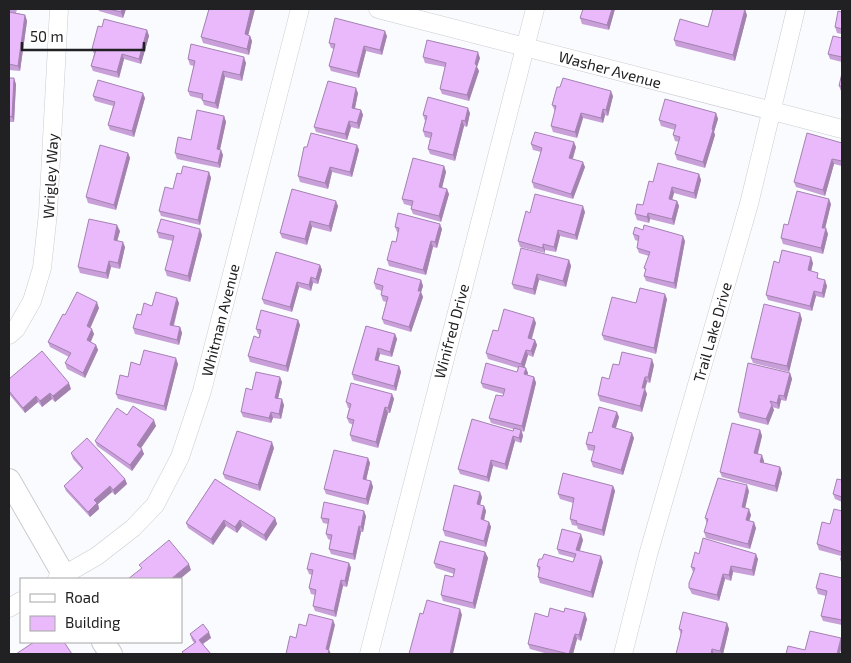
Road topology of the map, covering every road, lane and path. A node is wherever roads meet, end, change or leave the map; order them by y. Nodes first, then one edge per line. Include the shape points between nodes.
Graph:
1 (59, 9) edge
2 (300, 9) edge
3 (378, 9) edge
4 (535, 9) edge
5 (796, 9) edge
6 (525, 46) junction
7 (772, 111) junction
8 (842, 129) edge
9 (9, 335) edge
10 (9, 480) edge
11 (62, 578) edge
12 (20, 602) edge
13 (9, 608) edge
14 (104, 643) edge
15 (111, 654) edge
16 (369, 654) edge
17 (624, 654) edge

1 - 9 street, Wrigley Way via 42,268 32,301
2 - 11 street, Whitman Avenue via 202,391 180,457 156,504 133,528
3 - 6 street, Washer Avenue
4 - 6 street, Winifred Drive
5 - 7 street, Trail Lake Drive
6 - 7 street, Washer Avenue
6 - 16 street, Winifred Drive
7 - 8 street, Washer Avenue
7 - 17 street, Trail Lake Drive via 749,204 648,555
10 - 11 main road
12 - 13 street
14 - 15 main road

